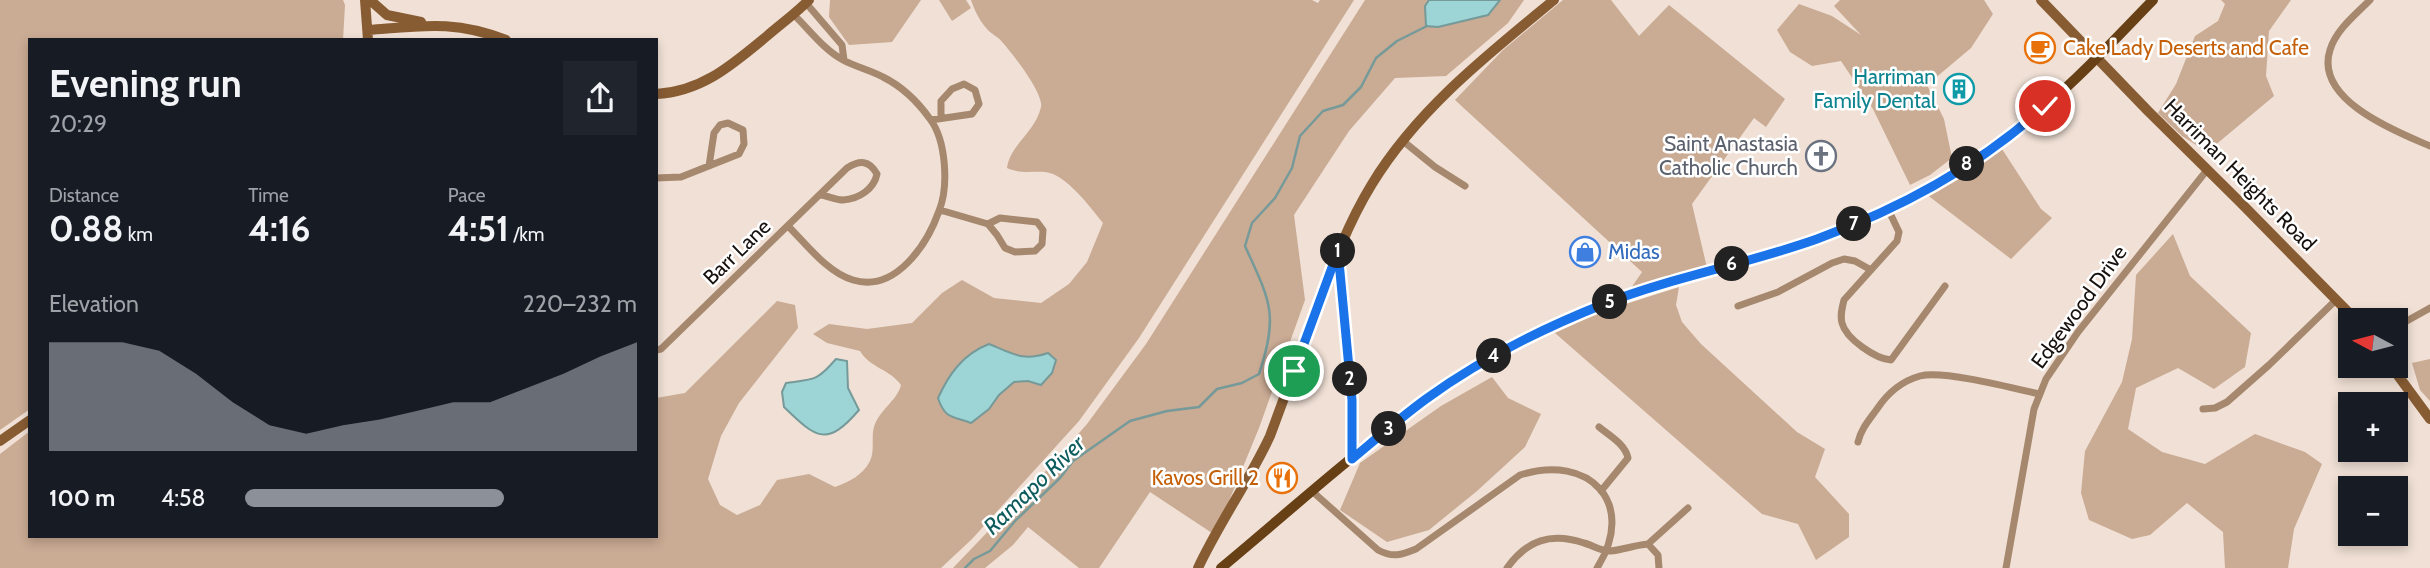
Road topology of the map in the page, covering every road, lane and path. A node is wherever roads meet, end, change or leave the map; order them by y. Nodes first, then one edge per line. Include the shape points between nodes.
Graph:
1 (368, 0) edge
2 (1554, 0) edge
3 (2041, 0) edge
4 (2154, 0) edge
5 (2370, 0) edge
6 (808, 1) edge
7 (793, 14) junction
8 (438, 25) junction
9 (369, 35) edge
10 (501, 38) edge
11 (2096, 58) junction
12 (844, 60) junction
13 (658, 94) edge
14 (941, 118) junction
15 (931, 120) junction
16 (1403, 141) junction
17 (2430, 146) edge
18 (709, 166) junction
19 (2207, 170) junction
20 (658, 177) edge
21 (1465, 186) dead end
22 (821, 195) junction
23 (1888, 209) junction
24 (940, 210) junction
25 (988, 225) junction
26 (788, 226) junction
27 (1338, 251) junction
28 (1871, 270) junction
29 (1945, 286) dead end
30 (2337, 299) junction
31 (1738, 306) dead end
32 (2345, 308) edge
33 (2430, 308) edge
34 (2408, 320) edge
35 (658, 350) edge
36 (2400, 378) edge
37 (2039, 394) junction
38 (2203, 409) dead end
39 (2430, 419) edge
40 (28, 421) edge
41 (1599, 427) dead end
42 (0, 441) edge
43 (1858, 442) dead end
44 (1352, 459) junction
45 (1601, 491) junction
46 (1313, 492) junction
47 (1688, 508) dead end
48 (1648, 544) junction
49 (1607, 551) junction
50 (1198, 568) edge
51 (1221, 568) edge
52 (1507, 568) edge
53 (1597, 568) edge
54 (1659, 568) edge
55 (2006, 568) edge

1 - 8 street via 387,15
1 - 9 street
2 - 16 street via 1446,92
3 - 11 street, Harriman Heights Road
4 - 11 main road
5 - 17 street via 2335,38 2328,66 2333,80 2369,117
6 - 7 street
6 - 12 street via 842,45
7 - 12 street, Barr Lane via 827,50
7 - 13 street via 727,69 695,87
8 - 9 street
8 - 10 street
11 - 19 street, Harriman Heights Road
11 - 23 main road via 1999,144
12 - 15 street, Barr Lane via 908,94
14 - 14 street via 972,114 979,104 975,90 964,84 952,89 941,101
14 - 15 street
15 - 24 street, Barr Lane via 944,162
16 - 21 street
16 - 27 street via 1372,184
18 - 18 street via 714,133 720,125 728,123 743,131 739,154
18 - 20 street via 681,177
19 - 30 street, Harriman Heights Road
19 - 37 street, Edgewood Drive via 2078,332
22 - 22 street via 856,162 872,166 877,174 869,191 844,200
22 - 26 street
23 - 28 street via 1899,232 1897,240
23 - 44 main road via 1816,239 1607,303 1555,324 1471,369
24 - 25 street
24 - 26 street, Barr Lane via 904,267 888,279 870,283 838,273
25 - 25 street via 1005,248 1015,252 1035,251 1042,244 1037,222 1000,218
26 - 35 street, Barr Lane
27 - 44 street via 1352,400
27 - 50 street via 1270,436
28 - 29 street via 1844,300 1842,322 1845,331 1888,360
28 - 31 street via 1844,259
30 - 32 street, Harriman Heights Road
30 - 38 street via 2227,402
33 - 34 street
36 - 39 street
37 - 43 street via 1922,375 1892,391 1861,430
37 - 55 street, Edgewood Drive
40 - 42 street
41 - 45 street via 1628,454
44 - 46 main road
45 - 46 street via 1577,475 1532,471 1509,481 1400,556 1378,550
45 - 49 street via 1613,516
46 - 51 main road
47 - 48 street
48 - 49 street
48 - 54 street via 1658,555
49 - 52 street via 1582,542 1547,538 1518,554
49 - 53 street

